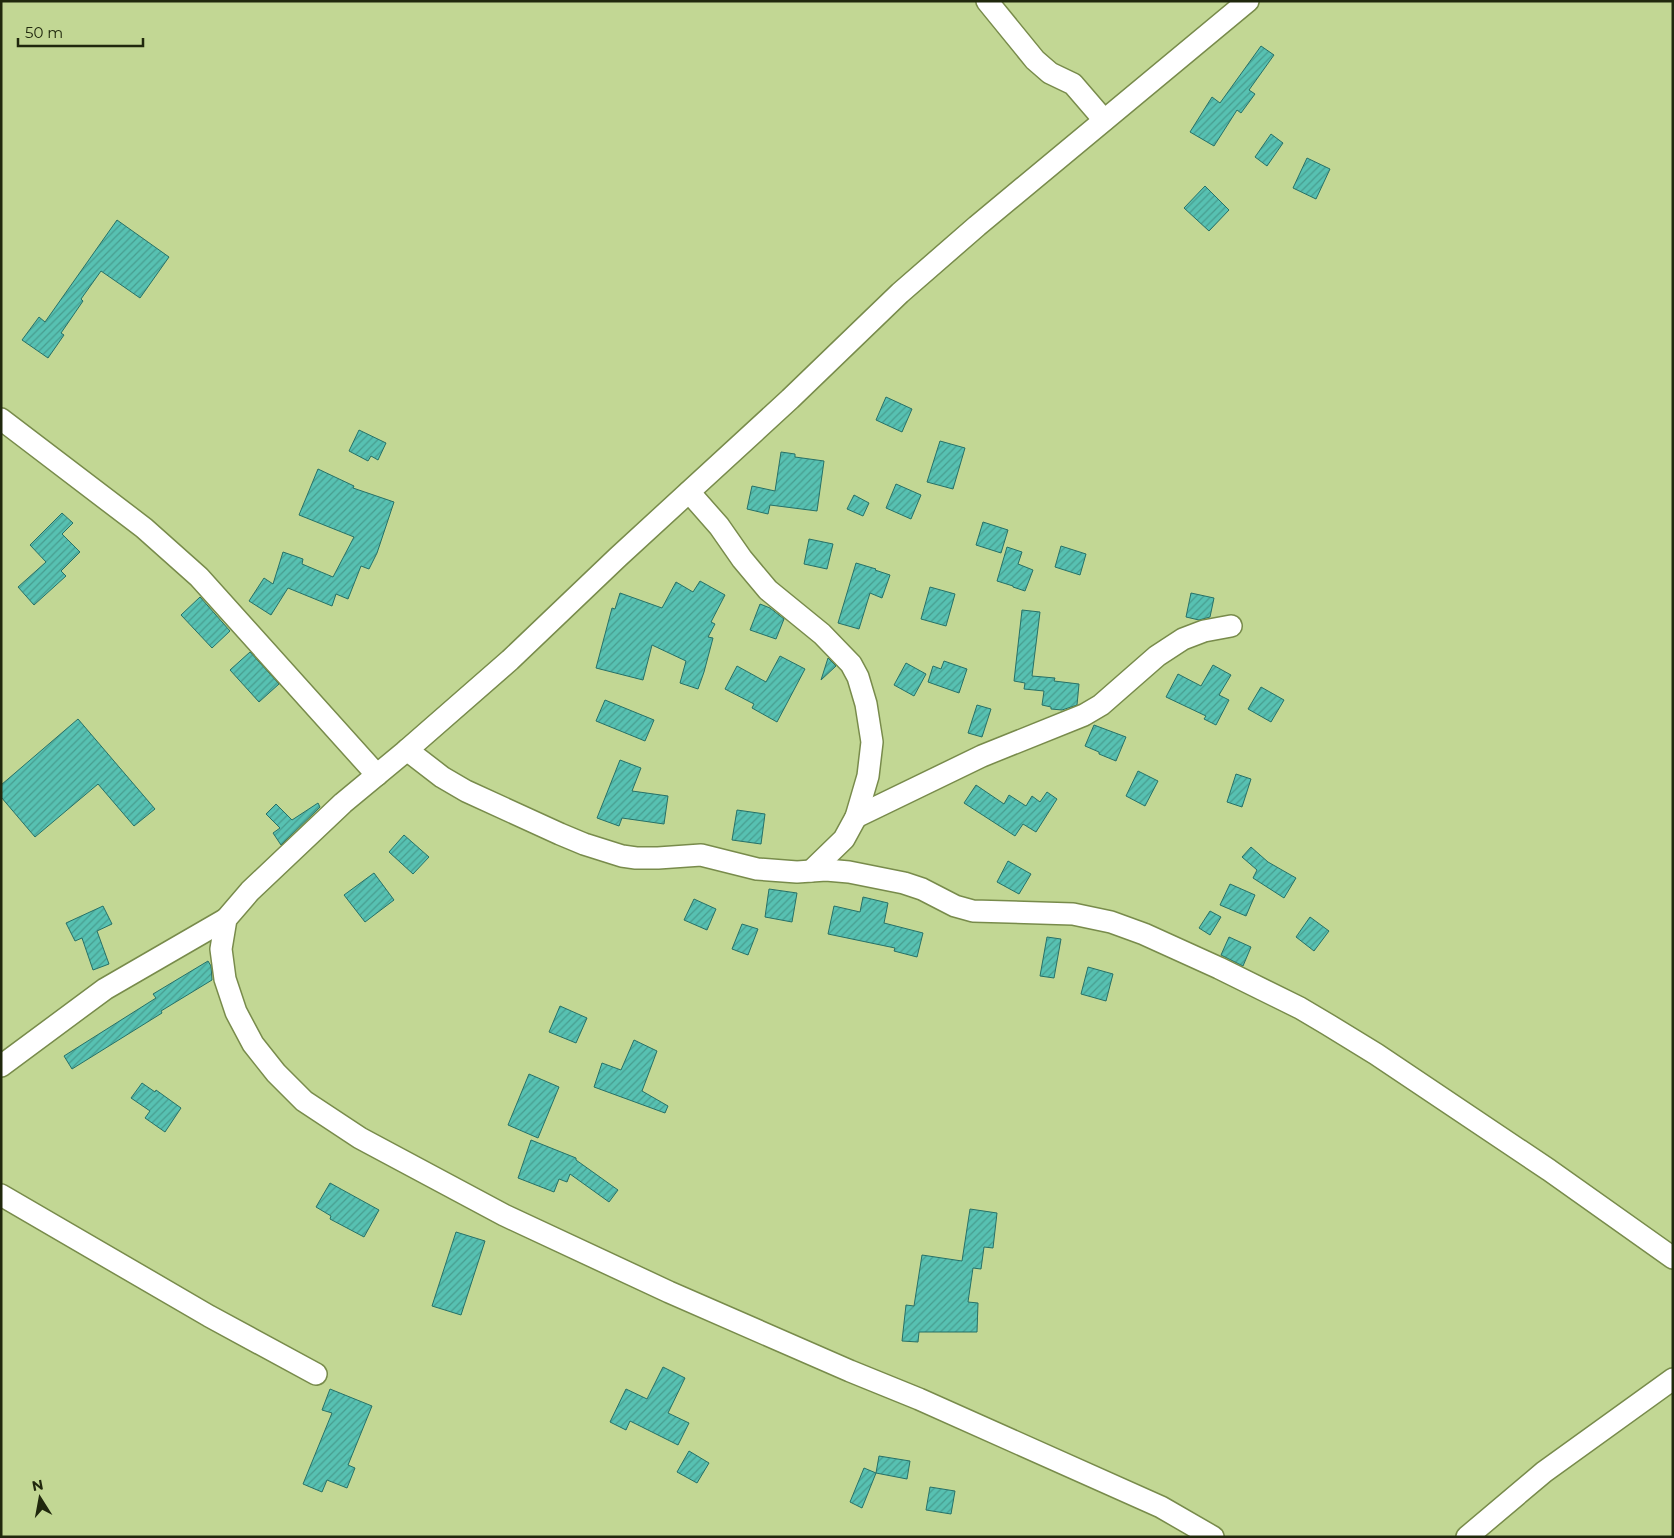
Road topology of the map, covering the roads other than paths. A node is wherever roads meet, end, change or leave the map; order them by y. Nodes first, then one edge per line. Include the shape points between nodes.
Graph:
1 (987, 1) edge
2 (1248, 1) edge
3 (1104, 120) junction
4 (1, 419) edge
5 (689, 492) junction
6 (1230, 626) dead end
7 (407, 750) junction
8 (377, 775) junction
9 (856, 817) junction
10 (810, 871) junction
11 (226, 919) junction
12 (1, 1066) edge
13 (1, 1195) edge
14 (1673, 1258) edge
15 (316, 1374) dead end
16 (1673, 1380) edge
17 (1213, 1537) edge
18 (1466, 1537) edge

1 - 3 street via 1035,60 1050,73 1073,84
2 - 3 street
3 - 5 street via 900,293
4 - 8 street via 144,528 199,577
5 - 7 street via 510,660
5 - 9 street via 768,590 822,634 851,664 858,677 872,742 868,776
6 - 9 street via 1183,639 1157,656 1101,705 1084,714 982,756
7 - 8 street
7 - 10 street via 466,792 584,844 622,856 701,855 757,869
8 - 11 street via 250,891
9 - 10 street via 844,839
10 - 14 street via 849,872 904,883 973,911 1072,914 1144,934 1327,1024 1549,1170
11 - 12 street via 105,989
11 - 17 street via 221,949 225,979 236,1012 253,1044 304,1101 360,1138 521,1224 1161,1507
13 - 15 street
16 - 18 street via 1544,1472

